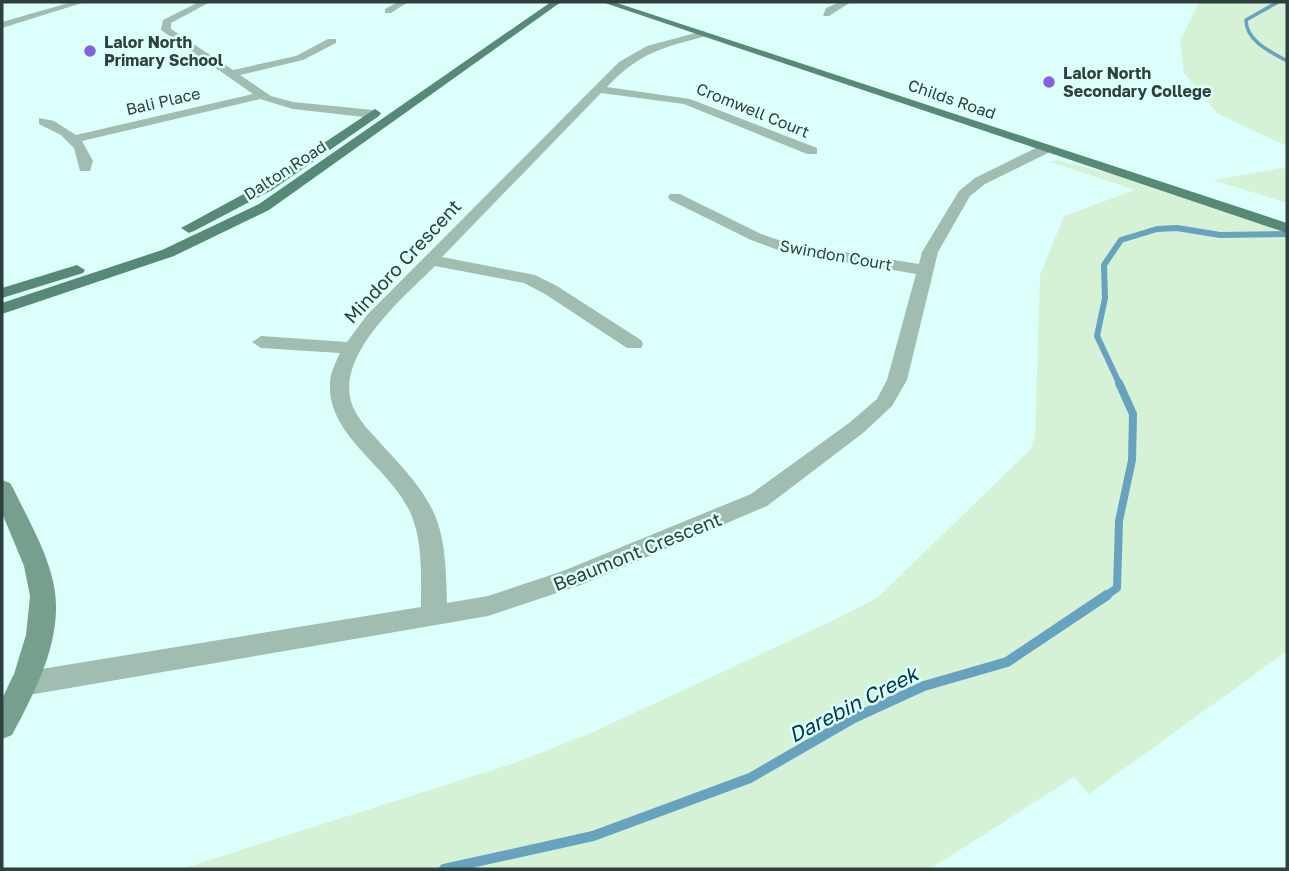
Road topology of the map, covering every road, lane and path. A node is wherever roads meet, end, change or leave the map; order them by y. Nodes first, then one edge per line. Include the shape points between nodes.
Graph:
1 (81, 2) edge
2 (206, 2) edge
3 (404, 2) edge
4 (557, 2) edge
5 (596, 2) edge
6 (606, 2) edge
7 (847, 2) edge
8 (628, 5) edge
9 (388, 11) dead end
10 (826, 14) dead end
11 (2, 25) edge
12 (499, 26) dead end
13 (711, 32) junction
14 (332, 41) dead end
15 (230, 74) junction
16 (599, 89) junction
17 (262, 95) junction
18 (373, 114) junction
19 (394, 117) junction
20 (43, 121) dead end
21 (72, 140) junction
22 (1054, 145) junction
23 (812, 151) dead end
24 (86, 168) dead end
25 (675, 197) dead end
26 (1287, 214) edge
27 (1287, 228) edge
28 (431, 260) junction
29 (924, 270) junction
30 (2, 293) edge
31 (2, 309) edge
32 (261, 342) dead end
33 (634, 344) dead end
34 (351, 348) junction
35 (2, 488) edge
36 (435, 617) junction
37 (23, 684) junction
38 (2, 726) edge

1 - 11 street
2 - 15 street via 166,22 166,30
3 - 9 street
4 - 19 main road, Dalton Road
5 - 8 main road
6 - 8 main road, Childs Road
7 - 10 street
8 - 13 main road, Childs Road
8 - 13 main road, Childs Road
12 - 18 main road, Dalton Road
13 - 16 street, Mindoro Crescent via 637,54
13 - 22 main road, Childs Road
13 - 22 main road, Childs Road
14 - 15 street via 299,58
15 - 17 street
16 - 23 street, Cromwell Court via 694,103
16 - 28 street, Mindoro Crescent
17 - 18 street via 293,105
17 - 21 street, Bali Place
18 - 19 main road
18 - 30 main road, Dalton Road via 267,187 222,212 136,250
19 - 31 main road, Dalton Road via 286,194 236,222 137,265
20 - 21 street
21 - 24 street via 86,154
22 - 26 main road
22 - 27 main road, Childs Road
22 - 29 street, Beaumont Crescent via 980,181 964,194 933,244
25 - 29 street, Swindon Court via 784,247
28 - 33 street via 529,279
28 - 34 street, Mindoro Crescent
29 - 36 street, Beaumont Crescent via 897,380 885,402 777,488 738,511 572,578 488,606
32 - 34 street
34 - 36 street, Mindoro Crescent via 339,378 340,396 352,426 421,510 430,542
35 - 37 street via 40,580 40,630
36 - 37 street, Beaumont Crescent
37 - 38 street

